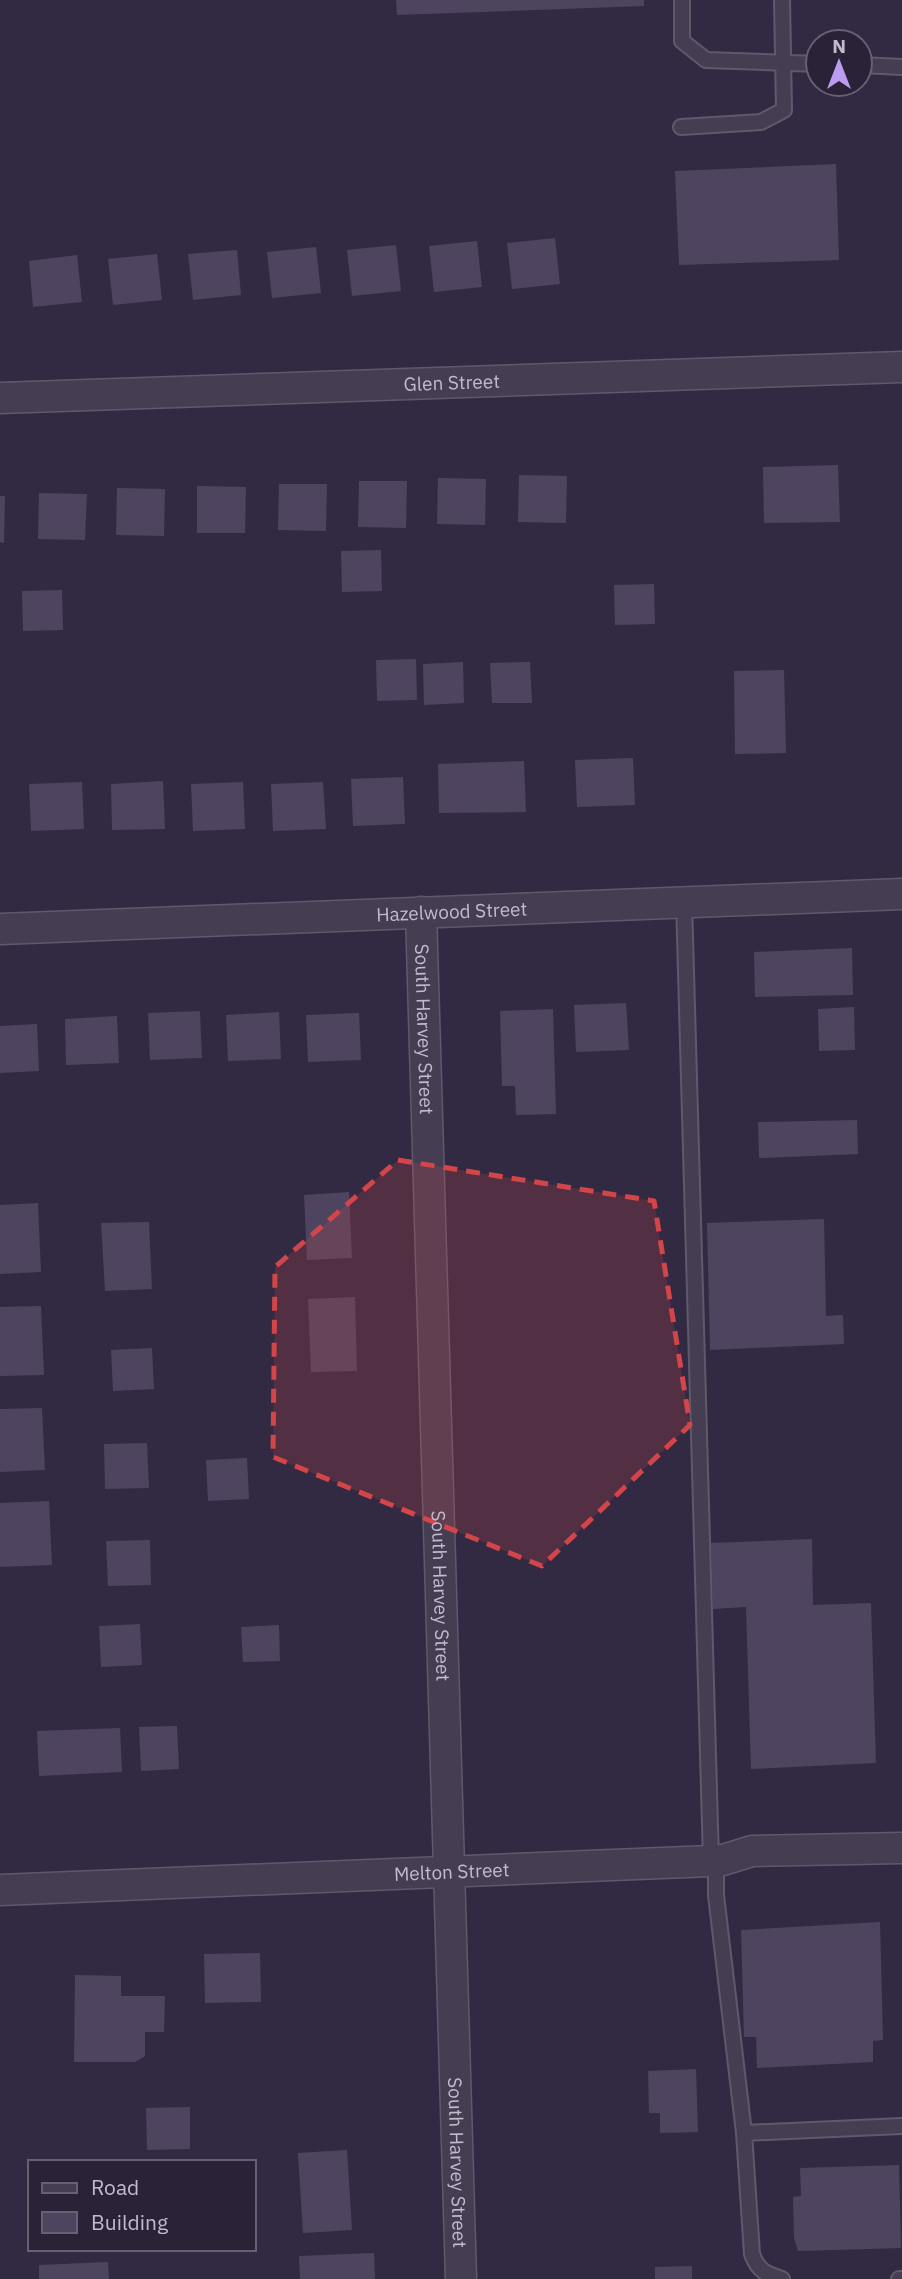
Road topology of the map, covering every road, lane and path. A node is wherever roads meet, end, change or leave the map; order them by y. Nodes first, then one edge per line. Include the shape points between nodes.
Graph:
1 (681, 0) edge
2 (782, 0) edge
3 (783, 62) junction
4 (804, 63) edge
5 (874, 66) edge
6 (902, 67) edge
7 (681, 127) dead end
8 (902, 367) edge
9 (0, 398) edge
10 (902, 894) edge
11 (684, 901) junction
12 (421, 912) junction
13 (0, 929) edge
14 (902, 1848) edge
15 (714, 1860) junction
16 (449, 1870) junction
17 (0, 1890) edge
18 (902, 2126) edge
19 (744, 2133) junction
20 (461, 2279) edge
21 (782, 2279) edge

1 - 3 lane via 682,41 706,60
2 - 3 lane
3 - 4 lane
3 - 7 lane via 784,110 761,121
5 - 6 lane
8 - 9 street, Glen Street
10 - 11 street, Hazelwood Street
11 - 12 street, Hazelwood Street
11 - 15 lane
12 - 13 street, Hazelwood Street
12 - 16 street, South Harvey Street
14 - 15 street, Melton Street via 752,1851
15 - 16 street, Melton Street
15 - 19 lane
16 - 17 street, Melton Street
16 - 20 street, South Harvey Street
18 - 19 lane
19 - 21 lane via 752,2254 764,2273

